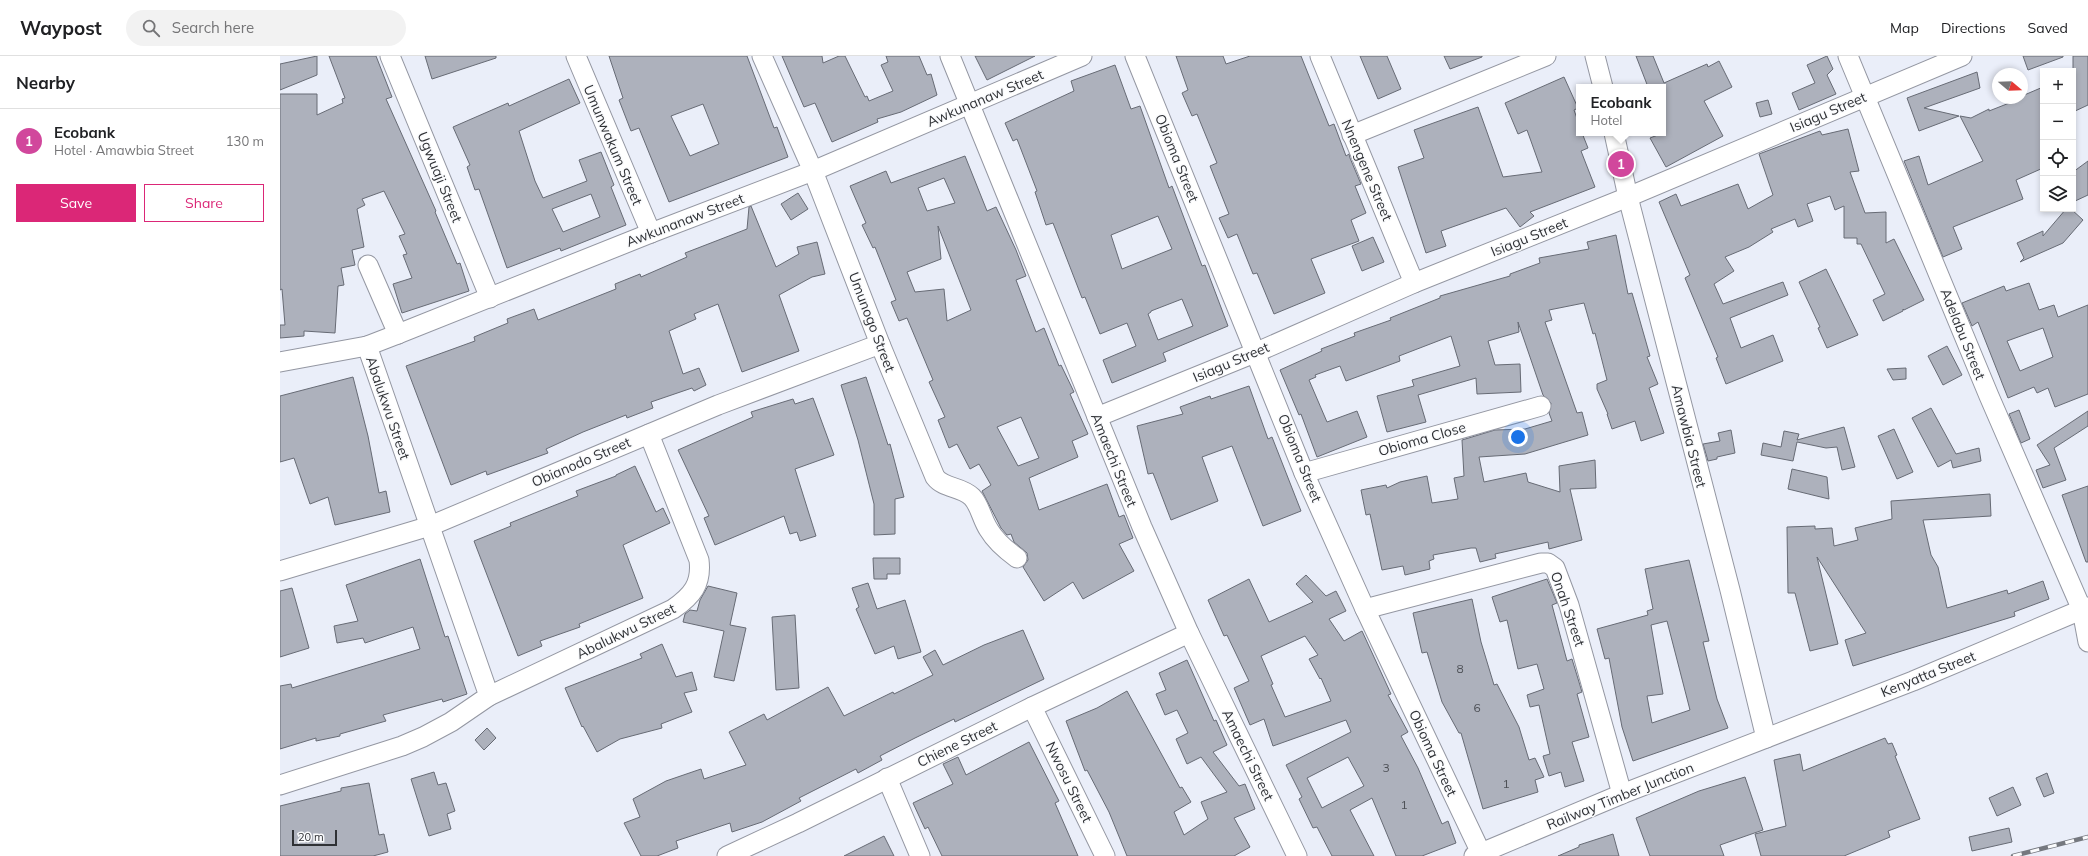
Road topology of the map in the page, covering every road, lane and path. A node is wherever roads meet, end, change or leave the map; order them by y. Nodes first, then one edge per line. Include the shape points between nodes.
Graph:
1 (390, 56) edge
2 (576, 56) edge
3 (762, 56) edge
4 (950, 56) edge
5 (1082, 56) edge
6 (1134, 56) edge
7 (1320, 56) edge
8 (1546, 56) edge
9 (1594, 56) edge
10 (1848, 56) edge
11 (1962, 56) edge
12 (1601, 84) edge
13 (1865, 96) junction
14 (970, 105) junction
15 (1352, 135) junction
16 (1615, 136) edge
17 (813, 171) junction
18 (1628, 197) junction
19 (651, 233) junction
20 (368, 265) dead end
21 (1414, 283) junction
22 (490, 298) junction
23 (398, 334) junction
24 (880, 344) junction
25 (367, 346) junction
26 (1257, 352) junction
27 (280, 362) edge
28 (1541, 406) dead end
29 (1097, 417) junction
30 (649, 434) junction
31 (1304, 473) junction
32 (430, 526) junction
33 (1017, 558) dead end
34 (280, 571) edge
35 (1365, 608) junction
36 (2085, 608) edge
37 (1189, 633) junction
38 (2088, 642) edge
39 (489, 696) junction
40 (1032, 707) junction
41 (1766, 738) junction
42 (887, 778) junction
43 (280, 785) edge
44 (1622, 794) junction
45 (1477, 855) edge
46 (727, 856) edge
47 (920, 856) edge
48 (1105, 856) edge
49 (1297, 856) edge

1 - 22 street, Ugwuaji Street
2 - 19 street, Umunwakum Street
3 - 17 street, Umunogo Street
4 - 14 street, Amaechi Street
5 - 14 street, Awkunanaw Street
6 - 26 street, Obioma Street
7 - 15 street, Nnengene Street
8 - 15 street
9 - 12 street
10 - 13 street, Adelabu Street
11 - 13 street, Isiagu Street
13 - 18 street, Isiagu Street
13 - 36 street, Adelabu Street via 1989,396
14 - 17 street, Awkunanaw Street
14 - 29 street, Amaechi Street
15 - 21 street, Nnengene Street
16 - 18 street, Amawbia Street
17 - 19 street, Awkunanaw Street
17 - 24 street, Umunogo Street
18 - 21 street, Isiagu Street
18 - 41 street, Amawbia Street
19 - 22 street, Awkunanaw Street
20 - 23 street
21 - 26 street, Isiagu Street
22 - 23 street, Awkunanaw Street
23 - 25 street, Awkunanaw Street
24 - 30 street, Obianodo Street
24 - 33 street, Umunogo Street via 934,477 940,484 965,491 973,498 988,529 1001,546
25 - 27 street, Awkunanaw Street
25 - 32 street, Abalukwu Street
26 - 29 street, Isiagu Street
26 - 31 street, Obioma Street
28 - 31 street, Obioma Close
29 - 37 street, Amaechi Street
30 - 32 street, Obianodo Street
30 - 39 street, Abalukwu Street via 699,560 700,572 694,591 673,609
31 - 35 street, Obioma Street
32 - 34 street, Obianodo Street
32 - 39 street, Abalukwu Street
35 - 44 street, Onah Street via 1541,563 1548,563 1555,568 1569,606
35 - 45 street, Obioma Street
36 - 38 street, Adelabu Street
36 - 41 street, Kenyatta Street via 1913,681
37 - 40 street, Chiene Street
37 - 49 street, Amaechi Street
39 - 43 street, Abalukwu Street via 451,722 402,746
40 - 42 street, Chiene Street
40 - 48 street, Nwosu Street
41 - 44 street, Railway Timber Junction
42 - 46 street, Chiene Street
42 - 47 street
44 - 45 street, Railway Timber Junction

